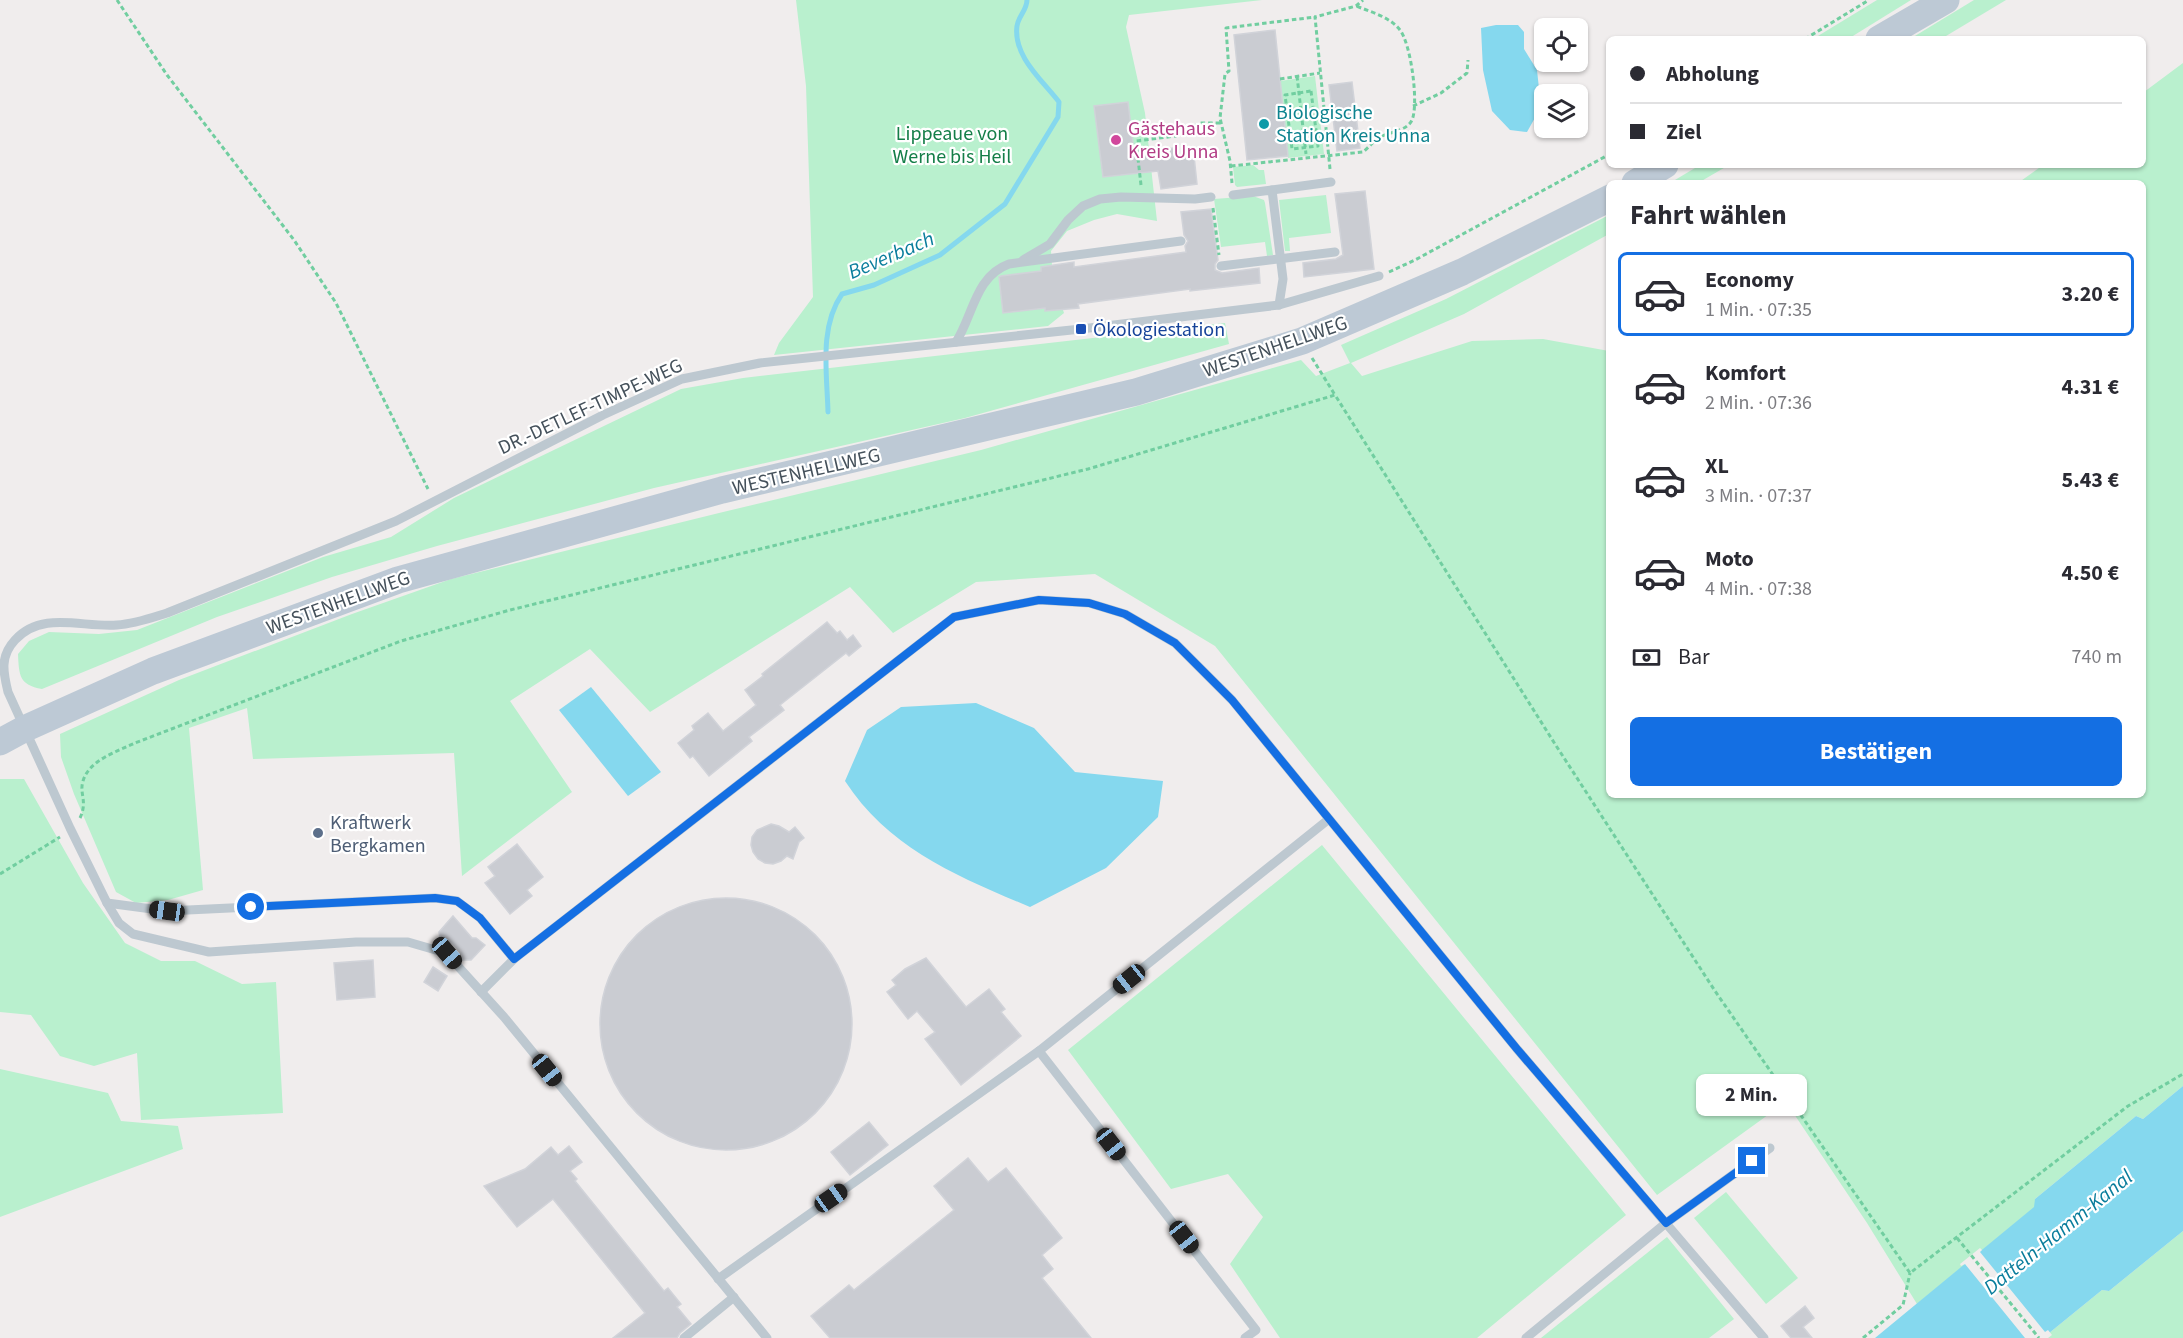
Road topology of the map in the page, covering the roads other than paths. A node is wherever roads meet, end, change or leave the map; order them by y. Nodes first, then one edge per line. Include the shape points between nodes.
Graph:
1 (1946, 0) edge
2 (1884, 36) edge
3 (1660, 168) edge
4 (1640, 180) edge
5 (1331, 183) road end
6 (1272, 190) junction
7 (1233, 195) road end
8 (1211, 197) road end
9 (1606, 200) edge
10 (1180, 241) dead end
11 (1335, 252) dead end
12 (1280, 258) junction
13 (1018, 263) junction
14 (1221, 266) road end
15 (1379, 276) road end
16 (1279, 305) junction
17 (956, 342) junction
18 (24, 729) junction
19 (0, 742) edge
20 (1329, 819) junction
21 (107, 903) junction
22 (514, 959) junction
23 (481, 992) junction
24 (1039, 1051) junction
25 (1770, 1148) dead end
26 (1666, 1223) junction
27 (718, 1279) junction
28 (734, 1298) junction
29 (684, 1338) edge
30 (767, 1338) edge
31 (1245, 1338) edge
32 (1526, 1338) edge
33 (1764, 1338) edge

1 - 2 main road
3 - 4 main road
5 - 6 lane
6 - 7 lane
6 - 12 lane
8 - 13 lane via 1100,199 1083,206 1050,244
9 - 18 main road, WESTENHELLWEG via 1462,272 1302,341 1136,392 722,490 398,580 153,671
10 - 13 lane
11 - 12 lane
12 - 14 lane
12 - 16 lane via 1283,279
13 - 17 lane via 1002,266 983,284
15 - 16 lane, DR.-DETLEF-TIMPE-WEG
16 - 17 lane, DR.-DETLEF-TIMPE-WEG
17 - 18 lane, DR.-DETLEF-TIMPE-WEG via 760,363 682,379 385,525 167,613 116,625 44,622 21,632 8,648 2,667
18 - 19 main road, WESTENHELLWEG
18 - 21 lane, DR.-DETLEF-TIMPE-WEG
20 - 22 lane via 1232,700 1175,643 1125,614 1089,603 1039,600 954,617
20 - 24 lane
20 - 26 lane
21 - 22 lane via 167,911 435,898 457,901 480,918
21 - 23 lane, DR.-DETLEF-TIMPE-WEG via 119,923 133,934 208,952 408,942 447,953
22 - 23 lane
23 - 27 lane, DR.-DETLEF-TIMPE-WEG
24 - 27 lane
24 - 31 lane via 1256,1330
25 - 26 lane
26 - 32 lane
26 - 33 lane
27 - 28 lane, DR.-DETLEF-TIMPE-WEG
28 - 29 lane
28 - 30 lane, DR.-DETLEF-TIMPE-WEG

